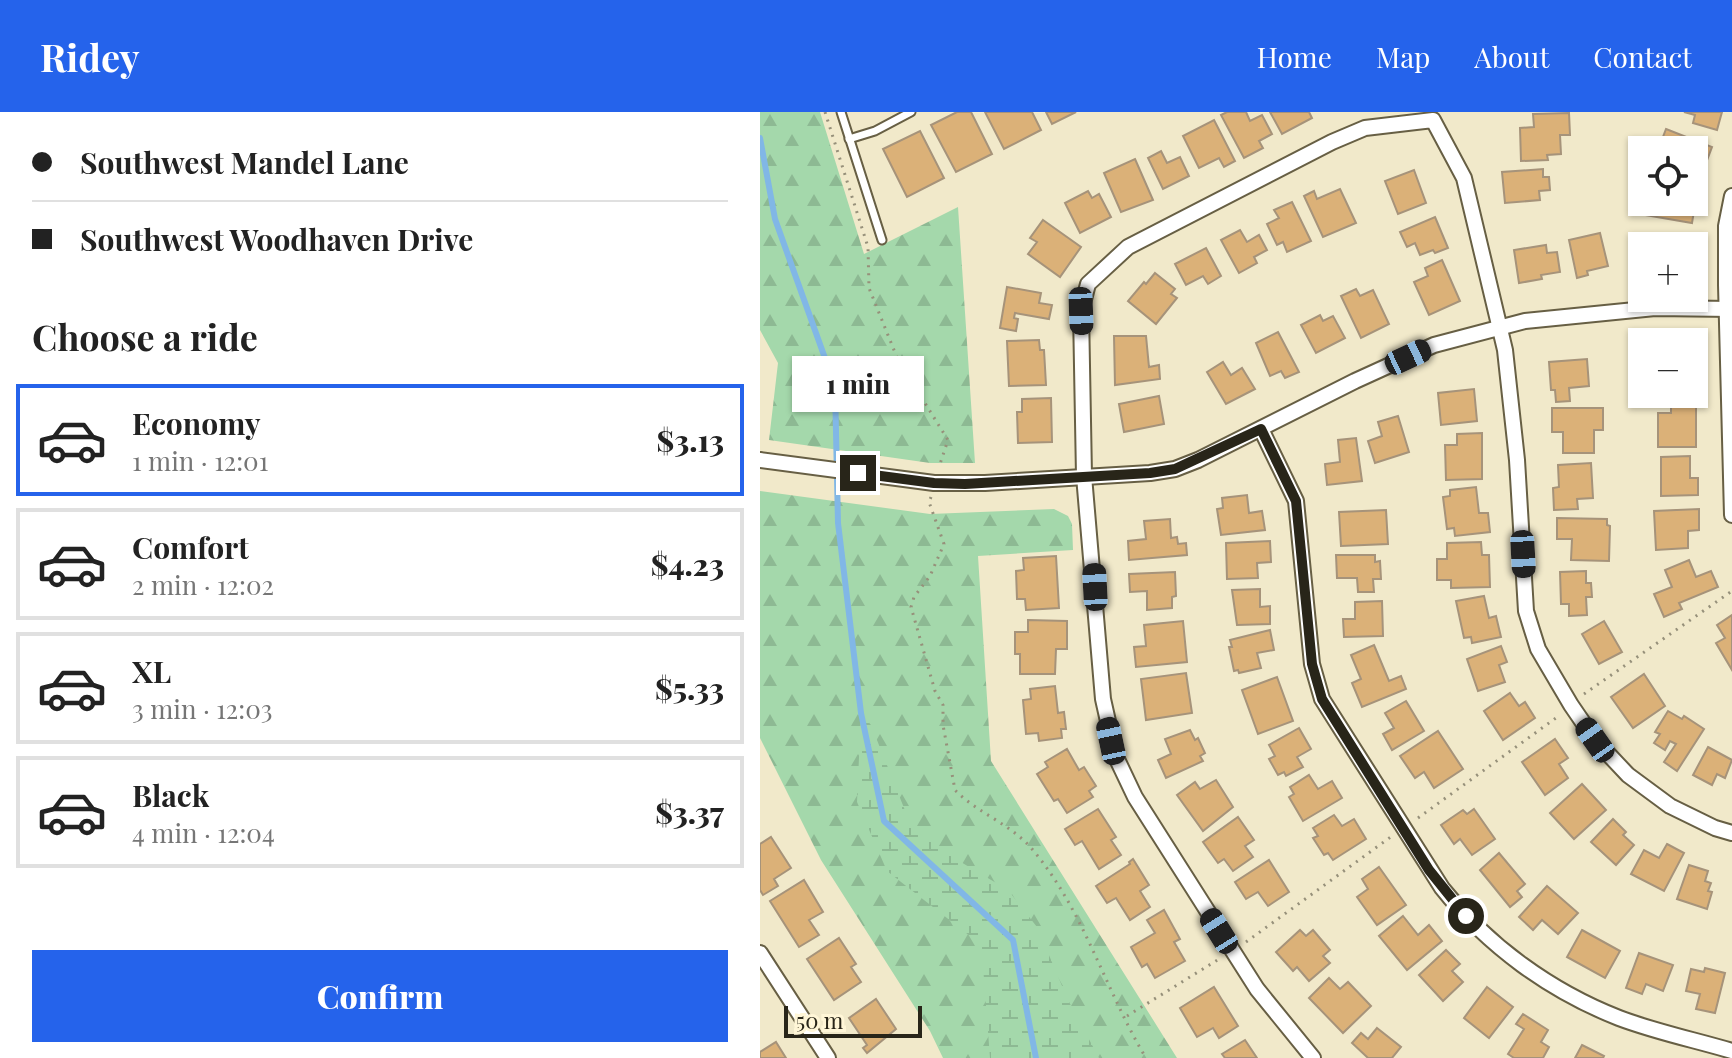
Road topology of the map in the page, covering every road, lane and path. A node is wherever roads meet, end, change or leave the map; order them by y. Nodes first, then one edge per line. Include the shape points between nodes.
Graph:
1 (825, 112) edge
2 (841, 112) edge
3 (911, 112) edge
4 (849, 139) junction
5 (1732, 196) edge
6 (882, 240) dead end
7 (1730, 309) edge
8 (1499, 328) junction
9 (1261, 429) junction
10 (760, 460) edge
11 (941, 461) dead end
12 (1084, 476) junction
13 (929, 502) dead end
14 (1732, 515) edge
15 (1732, 591) edge
16 (1584, 693) dead end
17 (1559, 715) dead end
18 (1415, 820) dead end
19 (1732, 833) edge
20 (1390, 837) dead end
21 (1245, 943) dead end
22 (760, 953) edge
23 (1221, 959) dead end
24 (1125, 1017) junction
25 (1732, 1051) edge
26 (828, 1058) edge
27 (1146, 1058) edge
28 (1313, 1058) edge

1 - 11 path via 868,247 869,288 898,360 948,440
2 - 4 lane
3 - 4 lane
4 - 6 lane
5 - 7 street via 1726,226
7 - 8 street via 1655,308
7 - 14 street
8 - 9 street via 1434,345
8 - 12 street via 1464,178 1433,120 1365,128 1128,247 1088,284 1081,311
8 - 19 street via 1512,402 1526,611 1538,649 1595,740 1628,775 1670,806
9 - 12 street via 1175,469
9 - 25 street via 1296,501 1310,652 1322,699 1442,888 1485,934 1552,985 1620,1018
10 - 12 street via 934,483
12 - 28 street via 1103,699 1116,757 1135,797 1248,976
13 - 24 path via 944,544 911,607 943,705 955,790 1029,845 1051,872
15 - 16 path
17 - 18 path
20 - 21 path
22 - 26 street
23 - 24 path
24 - 27 path

